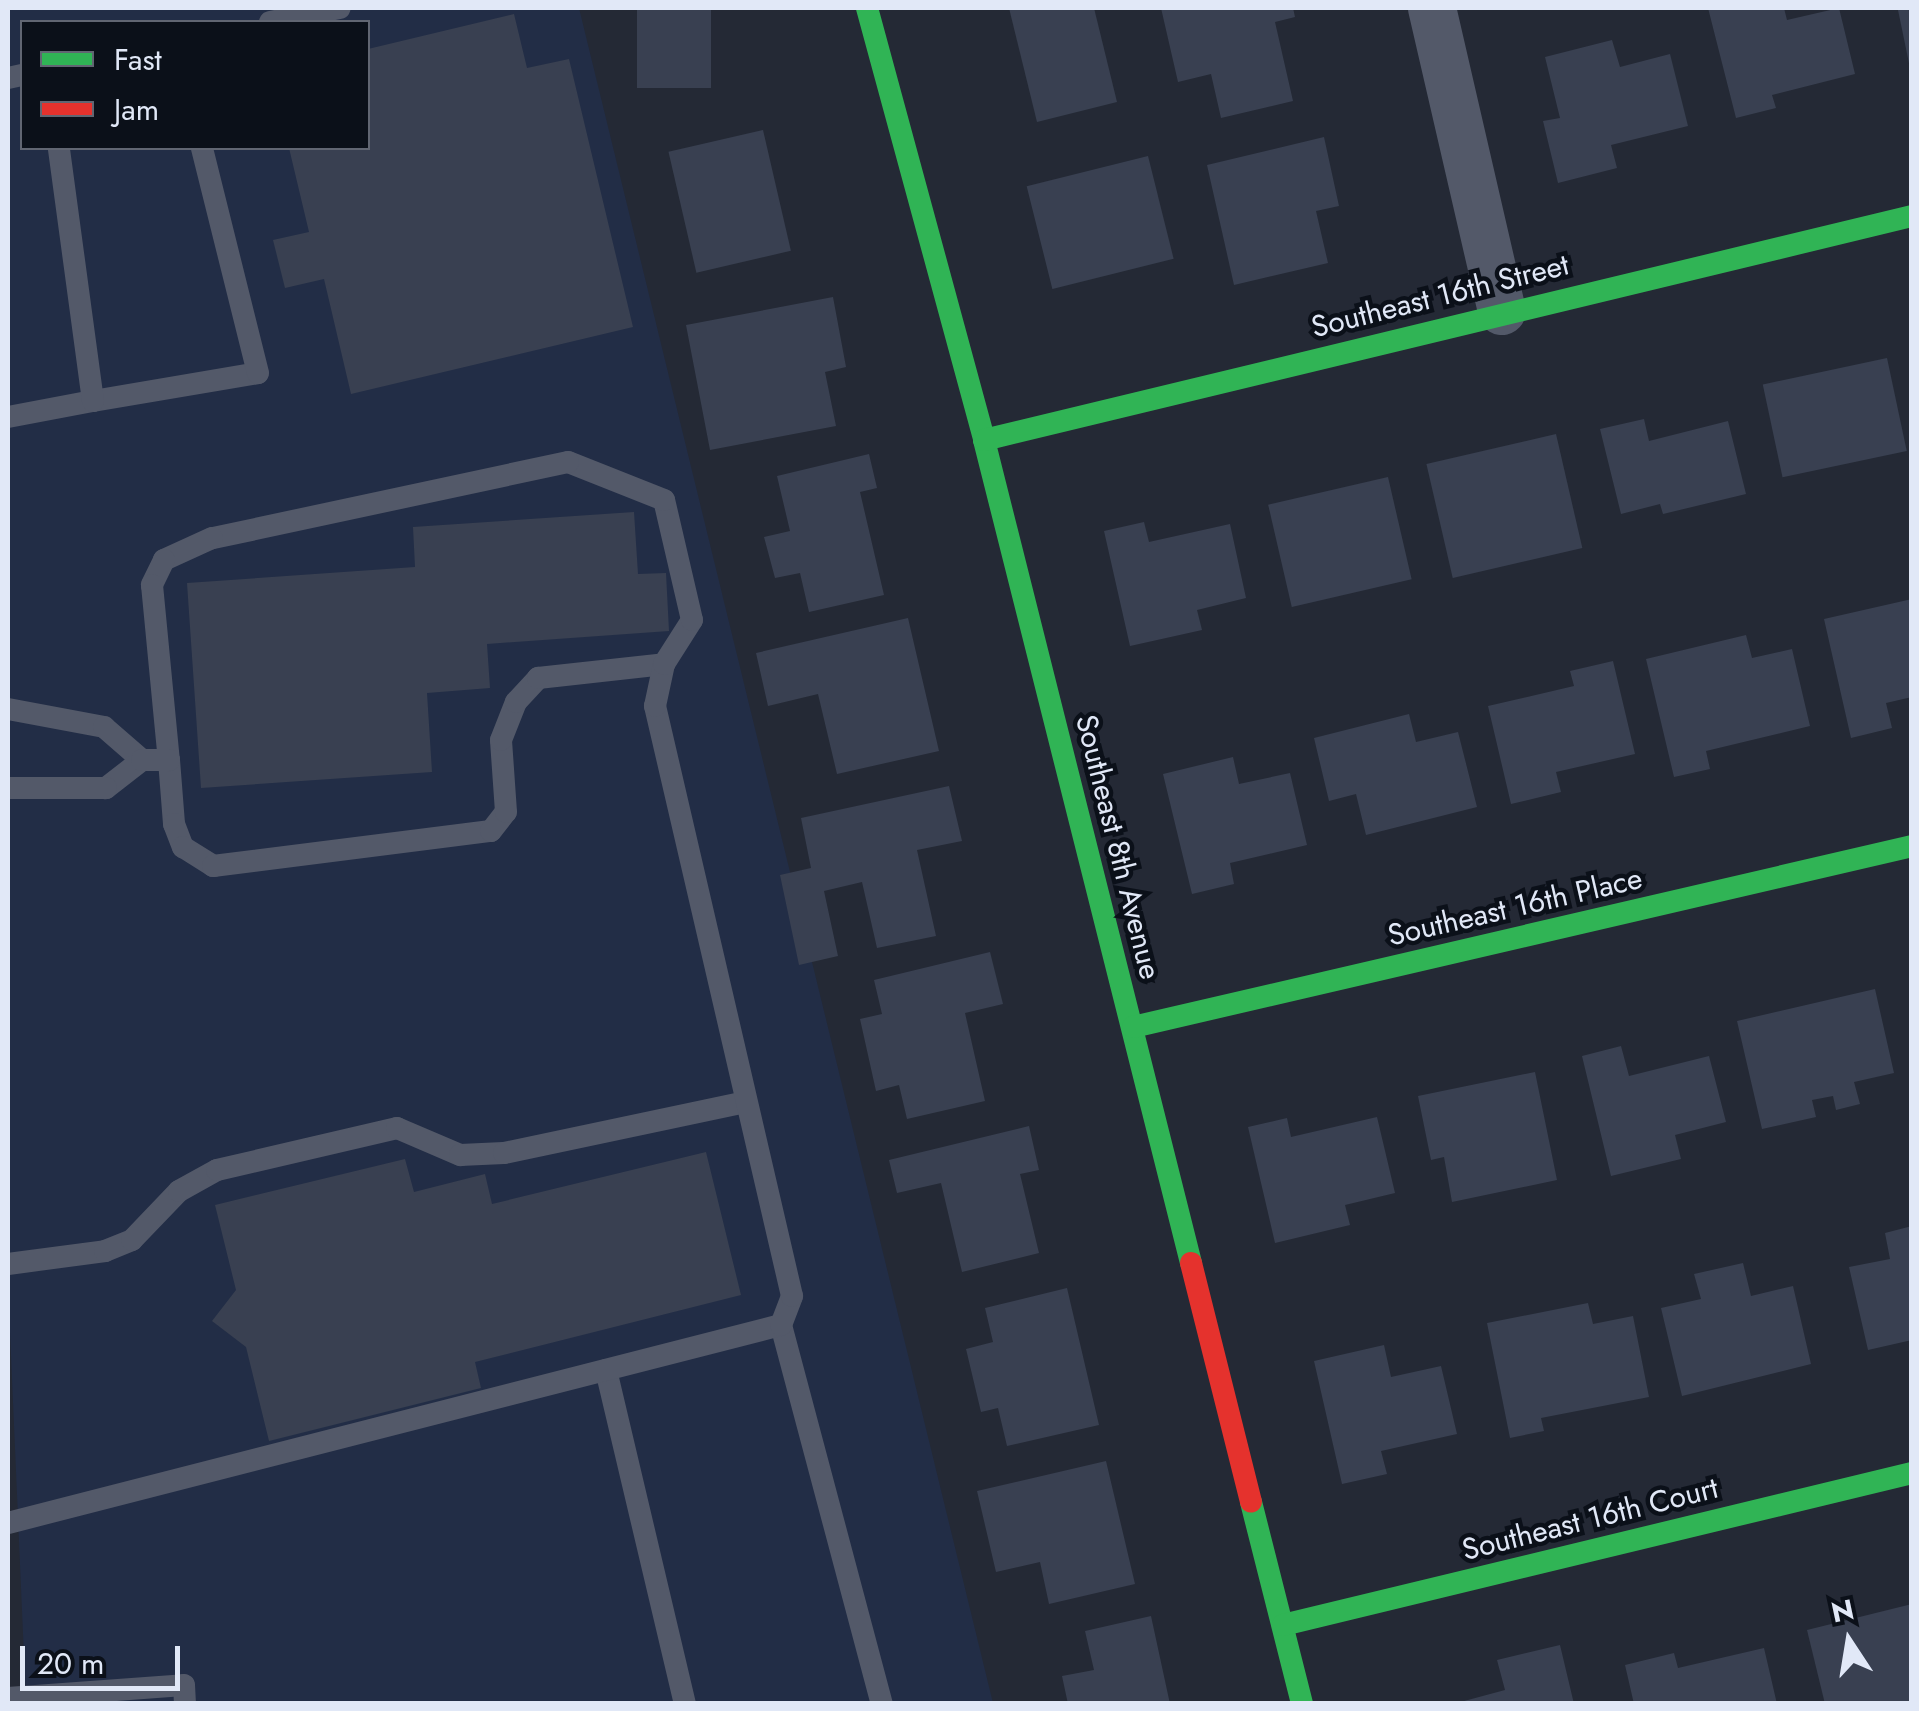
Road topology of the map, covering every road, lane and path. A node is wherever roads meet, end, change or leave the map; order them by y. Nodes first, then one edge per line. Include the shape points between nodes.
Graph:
1 (340, 8) edge
2 (867, 8) edge
3 (1432, 8) edge
4 (280, 20) edge
5 (59, 150) edge
6 (202, 150) edge
7 (1912, 216) edge
8 (1502, 311) junction
9 (93, 401) junction
10 (8, 417) edge
11 (984, 440) junction
12 (664, 664) junction
13 (8, 710) edge
14 (142, 760) junction
15 (169, 760) junction
16 (8, 788) edge
17 (1912, 846) edge
18 (1133, 1026) junction
19 (746, 1102) junction
20 (8, 1264) edge
21 (782, 1326) junction
22 (606, 1370) junction
23 (1912, 1473) edge
24 (8, 1523) edge
25 (1283, 1625) junction
26 (185, 1694) edge
27 (8, 1698) edge
28 (86, 1698) edge
29 (685, 1704) edge
30 (882, 1704) edge
31 (1302, 1704) edge

1 - 4 lane
2 - 11 street, Southeast 8th Avenue
3 - 8 street
5 - 9 lane
6 - 9 lane via 258,373
7 - 8 street, Southeast 16th Street
8 - 11 street, Southeast 16th Street
9 - 10 lane
11 - 18 street, Southeast 8th Avenue
12 - 15 lane via 538,678 516,702 501,740 506,812 490,831 213,866 183,847
12 - 15 lane via 692,620 664,500 568,462 212,538 164,560 152,585
12 - 19 lane via 655,706
13 - 14 lane via 104,727
14 - 15 lane
14 - 16 lane via 106,788
17 - 18 street, Southeast 16th Place
18 - 25 street, Southeast 8th Avenue
19 - 20 lane via 504,1153 460,1155 398,1128 216,1170 179,1191 132,1240 104,1252
19 - 21 lane via 792,1296
21 - 22 lane
21 - 30 lane
22 - 24 lane
22 - 29 lane
23 - 25 street, Southeast 16th Court
25 - 31 street, Southeast 8th Avenue
26 - 28 lane
27 - 28 lane

